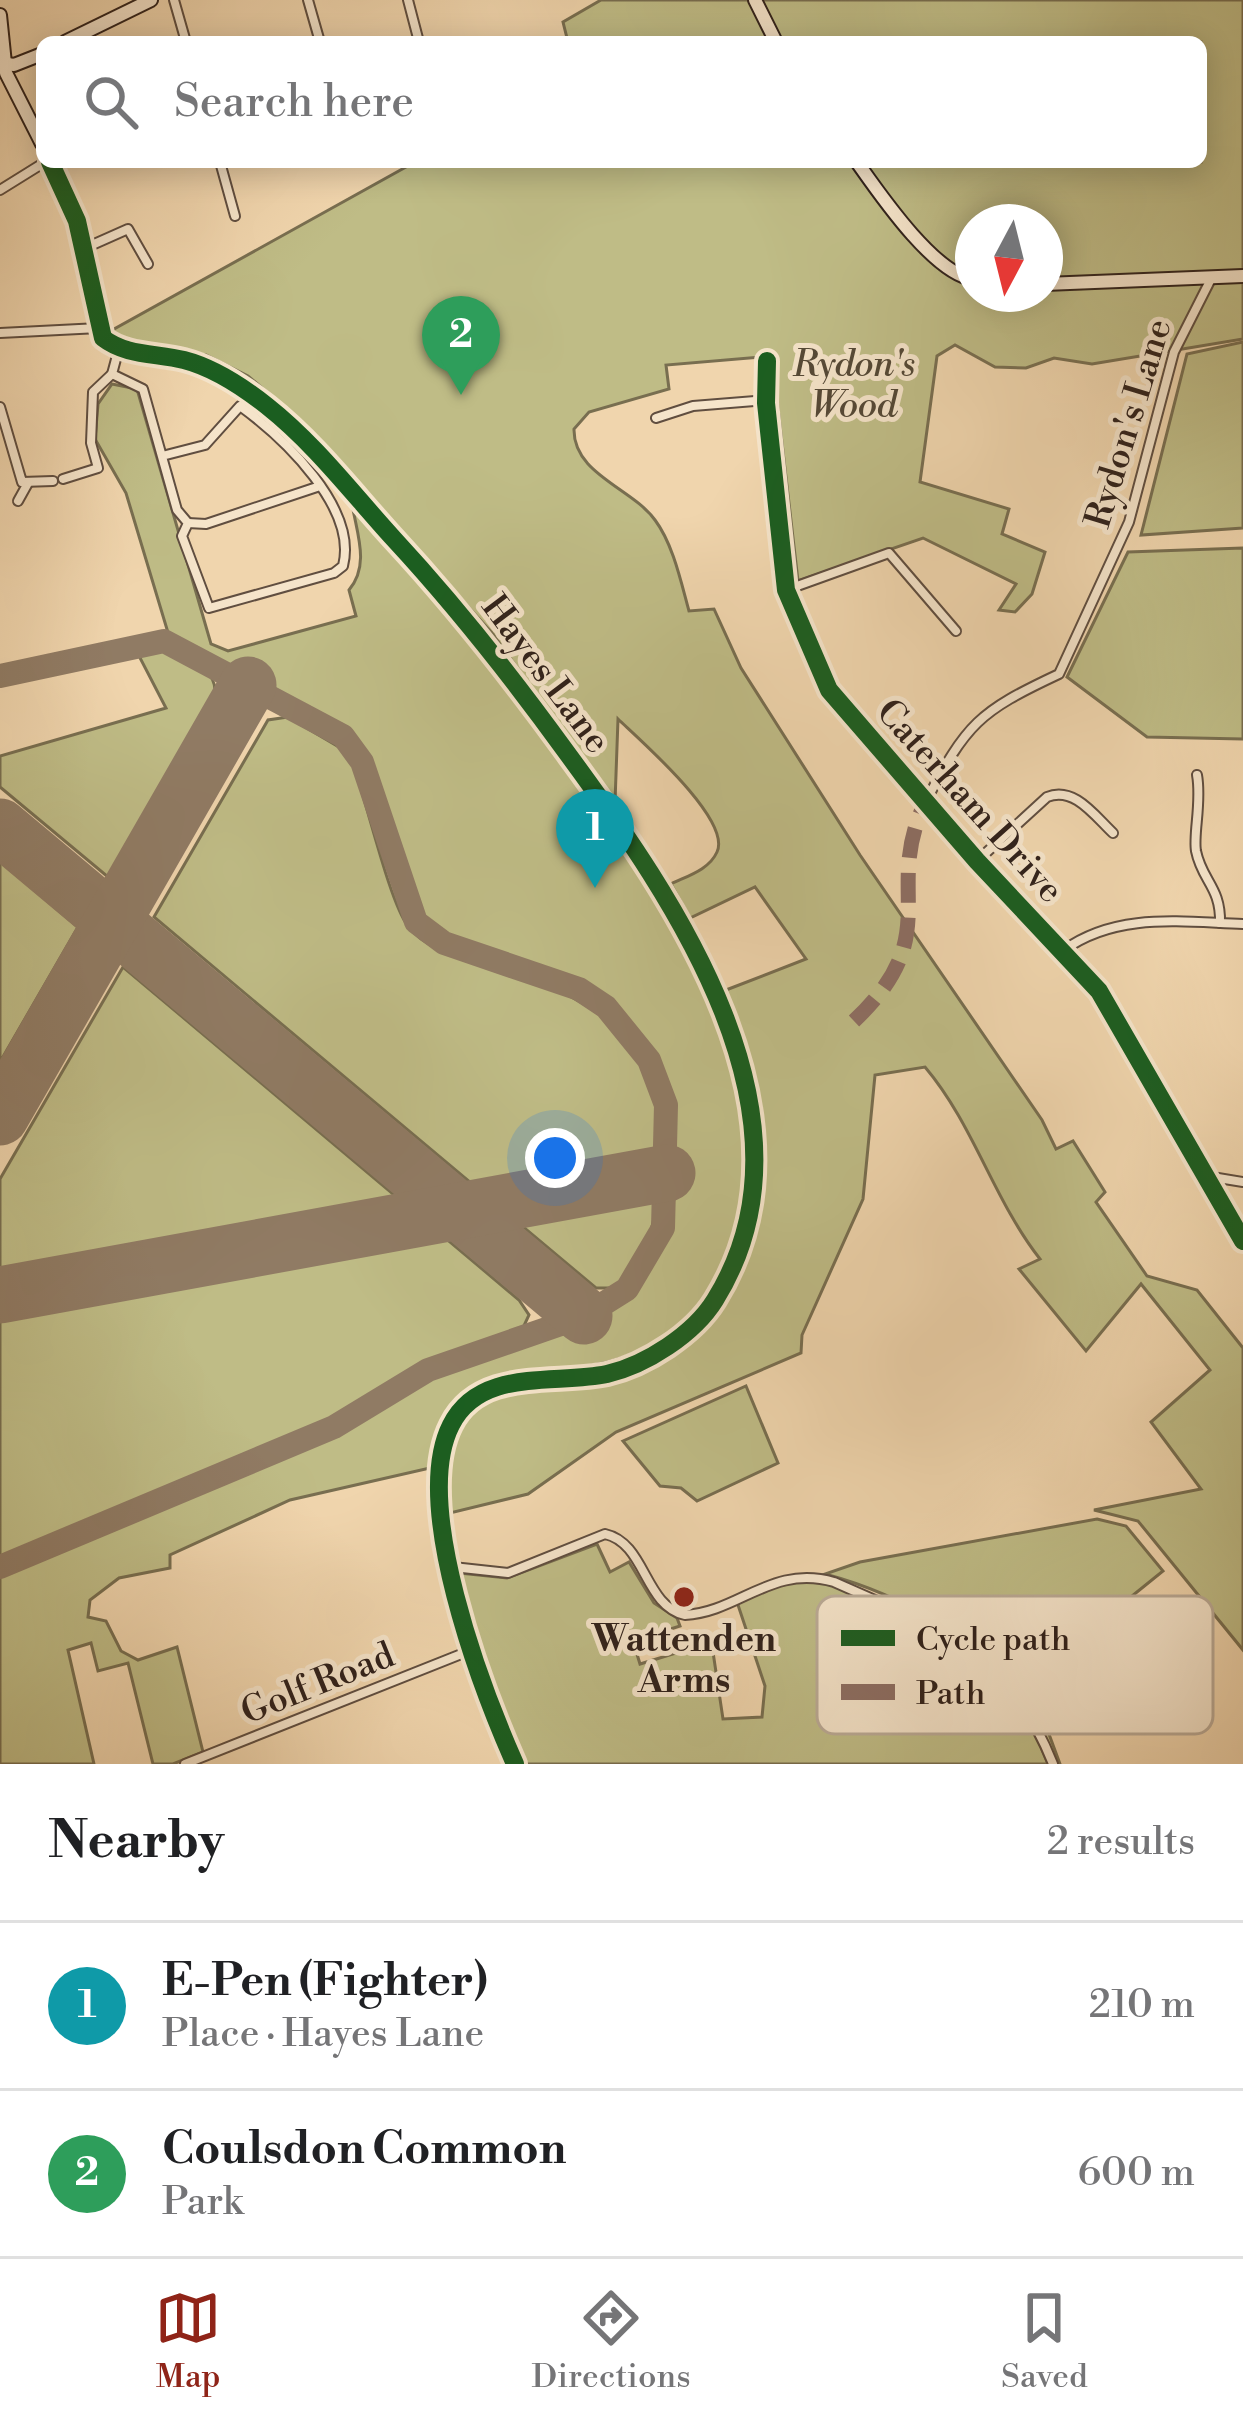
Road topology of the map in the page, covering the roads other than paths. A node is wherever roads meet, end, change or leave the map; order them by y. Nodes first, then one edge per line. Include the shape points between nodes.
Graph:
1 (151, 0) edge
2 (174, 0) edge
3 (308, 0) edge
4 (408, 0) edge
5 (755, 0) edge
6 (123, 6) edge
7 (0, 15) edge
8 (75, 36) edge
9 (184, 36) edge
10 (318, 36) edge
11 (417, 36) edge
12 (773, 36) edge
13 (36, 56) edge
14 (2, 63) edge
15 (36, 132) edge
16 (38, 168) edge
17 (50, 168) edge
18 (222, 168) edge
19 (862, 168) edge
20 (0, 190) edge
21 (235, 216) dead end
22 (83, 249) junction
23 (148, 264) dead end
24 (955, 271) edge
25 (1243, 275) edge
26 (1212, 278) junction
27 (1063, 283) edge
28 (99, 328) junction
29 (0, 333) edge
30 (119, 348) junction
31 (766, 361) dead end
32 (112, 374) junction
33 (766, 400) junction
34 (0, 407) edge
35 (656, 418) dead end
36 (166, 455) junction
37 (28, 483) junction
38 (317, 487) junction
39 (18, 501) dead end
40 (188, 524) junction
41 (786, 590) junction
42 (956, 631) dead end
43 (1197, 775) dead end
44 (925, 802) junction
45 (1113, 833) dead end
46 (977, 861) junction
47 (1220, 923) junction
48 (1243, 924) edge
49 (1064, 950) junction
50 (1200, 1174) junction
51 (1243, 1182) edge
52 (1243, 1241) edge
53 (453, 1567) junction
54 (864, 1596) edge
55 (469, 1651) junction
56 (1038, 1734) edge
57 (185, 1764) edge
58 (515, 1764) edge
59 (1053, 1764) edge

1 - 6 street
2 - 9 street
3 - 10 street
4 - 11 street
5 - 12 street
6 - 8 street
7 - 14 street
13 - 14 street
14 - 15 street
16 - 20 street
17 - 22 street
18 - 21 street
19 - 24 street via 920,242
22 - 23 street via 128,229
22 - 28 street
25 - 26 street
26 - 27 street
26 - 44 street, Rydon's Lane via 1174,352 1129,522 1059,674 971,722
28 - 29 street
28 - 30 street
30 - 32 street
30 - 53 street, Hayes Lane via 220,375 322,458 480,635 590,783 683,922 728,1028 744,1088 752,1176 729,1275 690,1328 637,1363 607,1374 500,1385 459,1412 440,1455 437,1487
31 - 33 street, Caterham Drive
32 - 36 street via 143,388
32 - 37 street via 93,392 98,468
33 - 35 street
33 - 41 street, Caterham Drive
34 - 37 street
36 - 38 street via 205,446 241,406 293,452
36 - 40 street via 177,510
37 - 39 street
38 - 40 street
38 - 40 street via 338,513 343,566 219,609 202,601 182,536
41 - 42 street via 890,554
41 - 44 street, Caterham Drive via 829,690
43 - 47 street via 1203,805 1196,851 1221,897
44 - 46 street, Caterham Drive
45 - 46 street via 1060,792
46 - 49 street, Caterham Drive
47 - 48 street
47 - 49 street via 1106,927
49 - 50 street, Caterham Drive via 1122,1027
50 - 51 street
50 - 52 street, Caterham Drive
53 - 54 street via 508,1573 605,1534 623,1543 669,1609 685,1615 779,1580 814,1576
53 - 55 street, Hayes Lane
55 - 57 street, Golf Road
55 - 58 street, Hayes Lane
56 - 59 street

